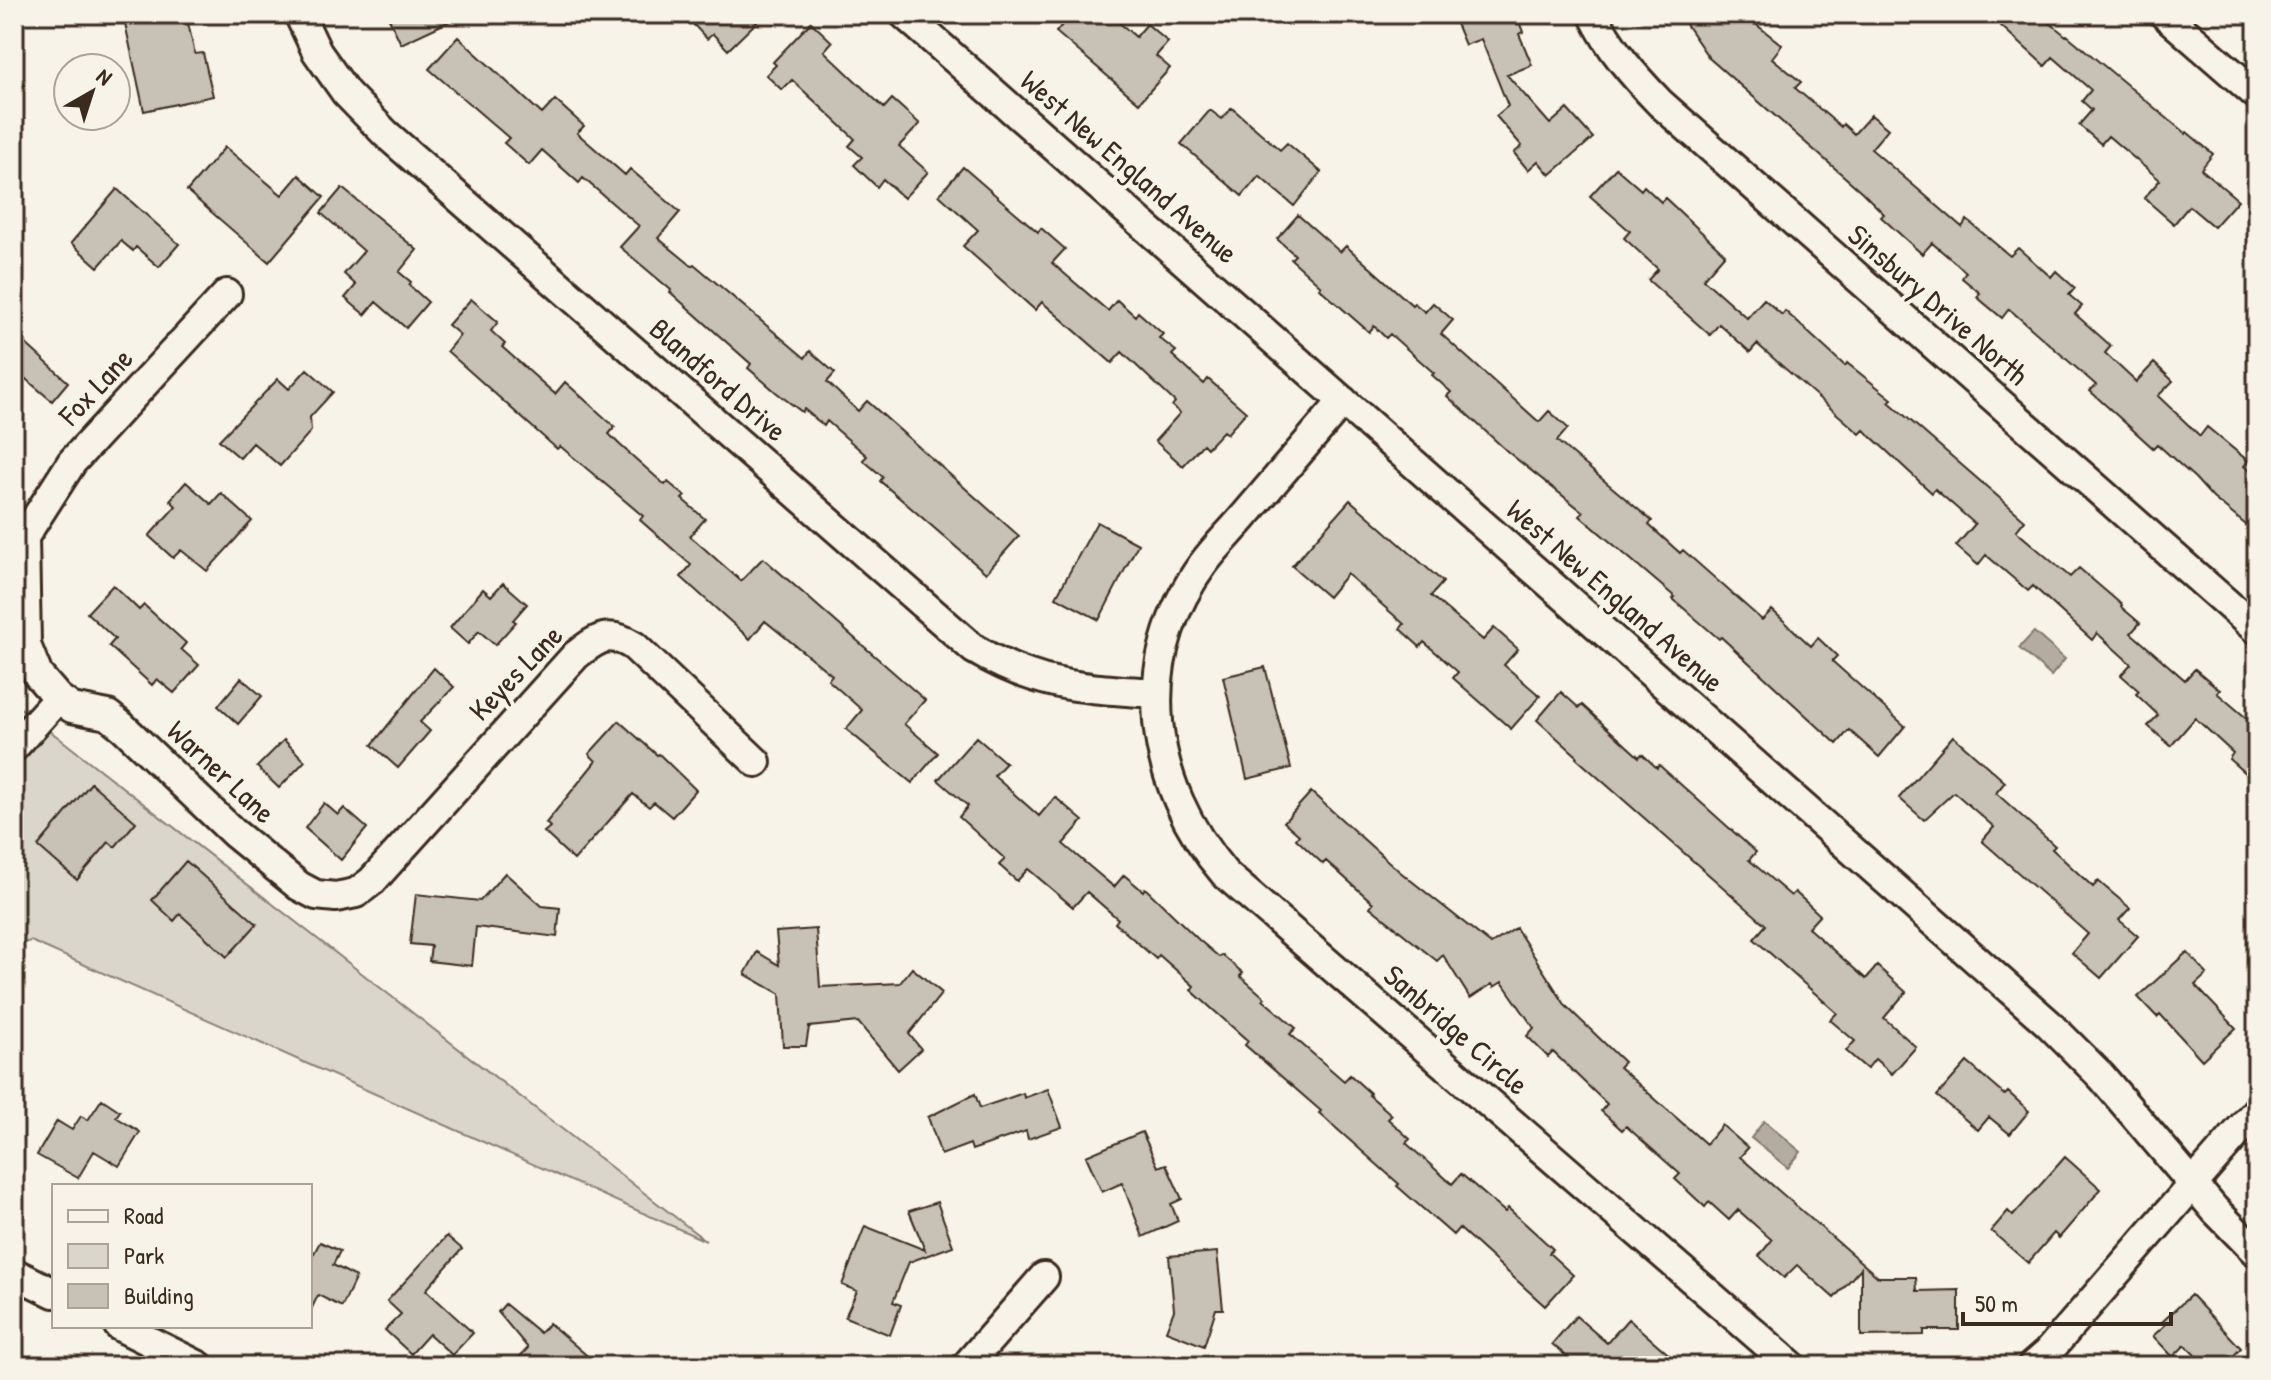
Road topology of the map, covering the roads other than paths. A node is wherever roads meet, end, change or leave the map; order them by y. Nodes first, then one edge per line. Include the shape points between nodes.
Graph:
1 (299, 14) edge
2 (904, 14) edge
3 (1593, 14) edge
4 (2164, 14) edge
5 (2257, 95) edge
6 (227, 294) dead end
7 (1343, 401) junction
8 (2257, 630) edge
9 (1157, 693) junction
10 (58, 698) junction
11 (14, 747) edge
12 (756, 762) dead end
13 (336, 897) joint
14 (2257, 1110) edge
15 (2193, 1183) junction
16 (2257, 1253) edge
17 (14, 1273) edge
18 (1044, 1277) dead end
19 (52, 1292) edge
20 (123, 1328) edge
21 (196, 1365) edge
22 (966, 1366) edge
23 (1792, 1366) edge
24 (2032, 1366) edge

1 - 9 street, Blandford Drive via 346,93 386,134 974,649 1039,680
2 - 7 street, West New England Avenue
3 - 8 street, Sinsbury Drive North via 1615,51 1660,103
4 - 5 street
6 - 10 street, Fox Lane via 72,462 24,537 26,645 38,675
7 - 9 street, Sanbridge Circle via 1203,564 1179,604 1164,648
7 - 15 street, West New England Avenue via 2048,1023
9 - 23 street, Sanbridge Circle via 1168,776 1191,829 1225,874
10 - 11 street
10 - 13 street, Warner Lane via 72,708 108,715 299,886
12 - 13 street, Keyes Lane via 634,646 622,638 595,640 372,881 356,893
14 - 15 street
15 - 16 street, West New England Avenue
15 - 24 street
17 - 19 street
18 - 22 street
20 - 21 street

